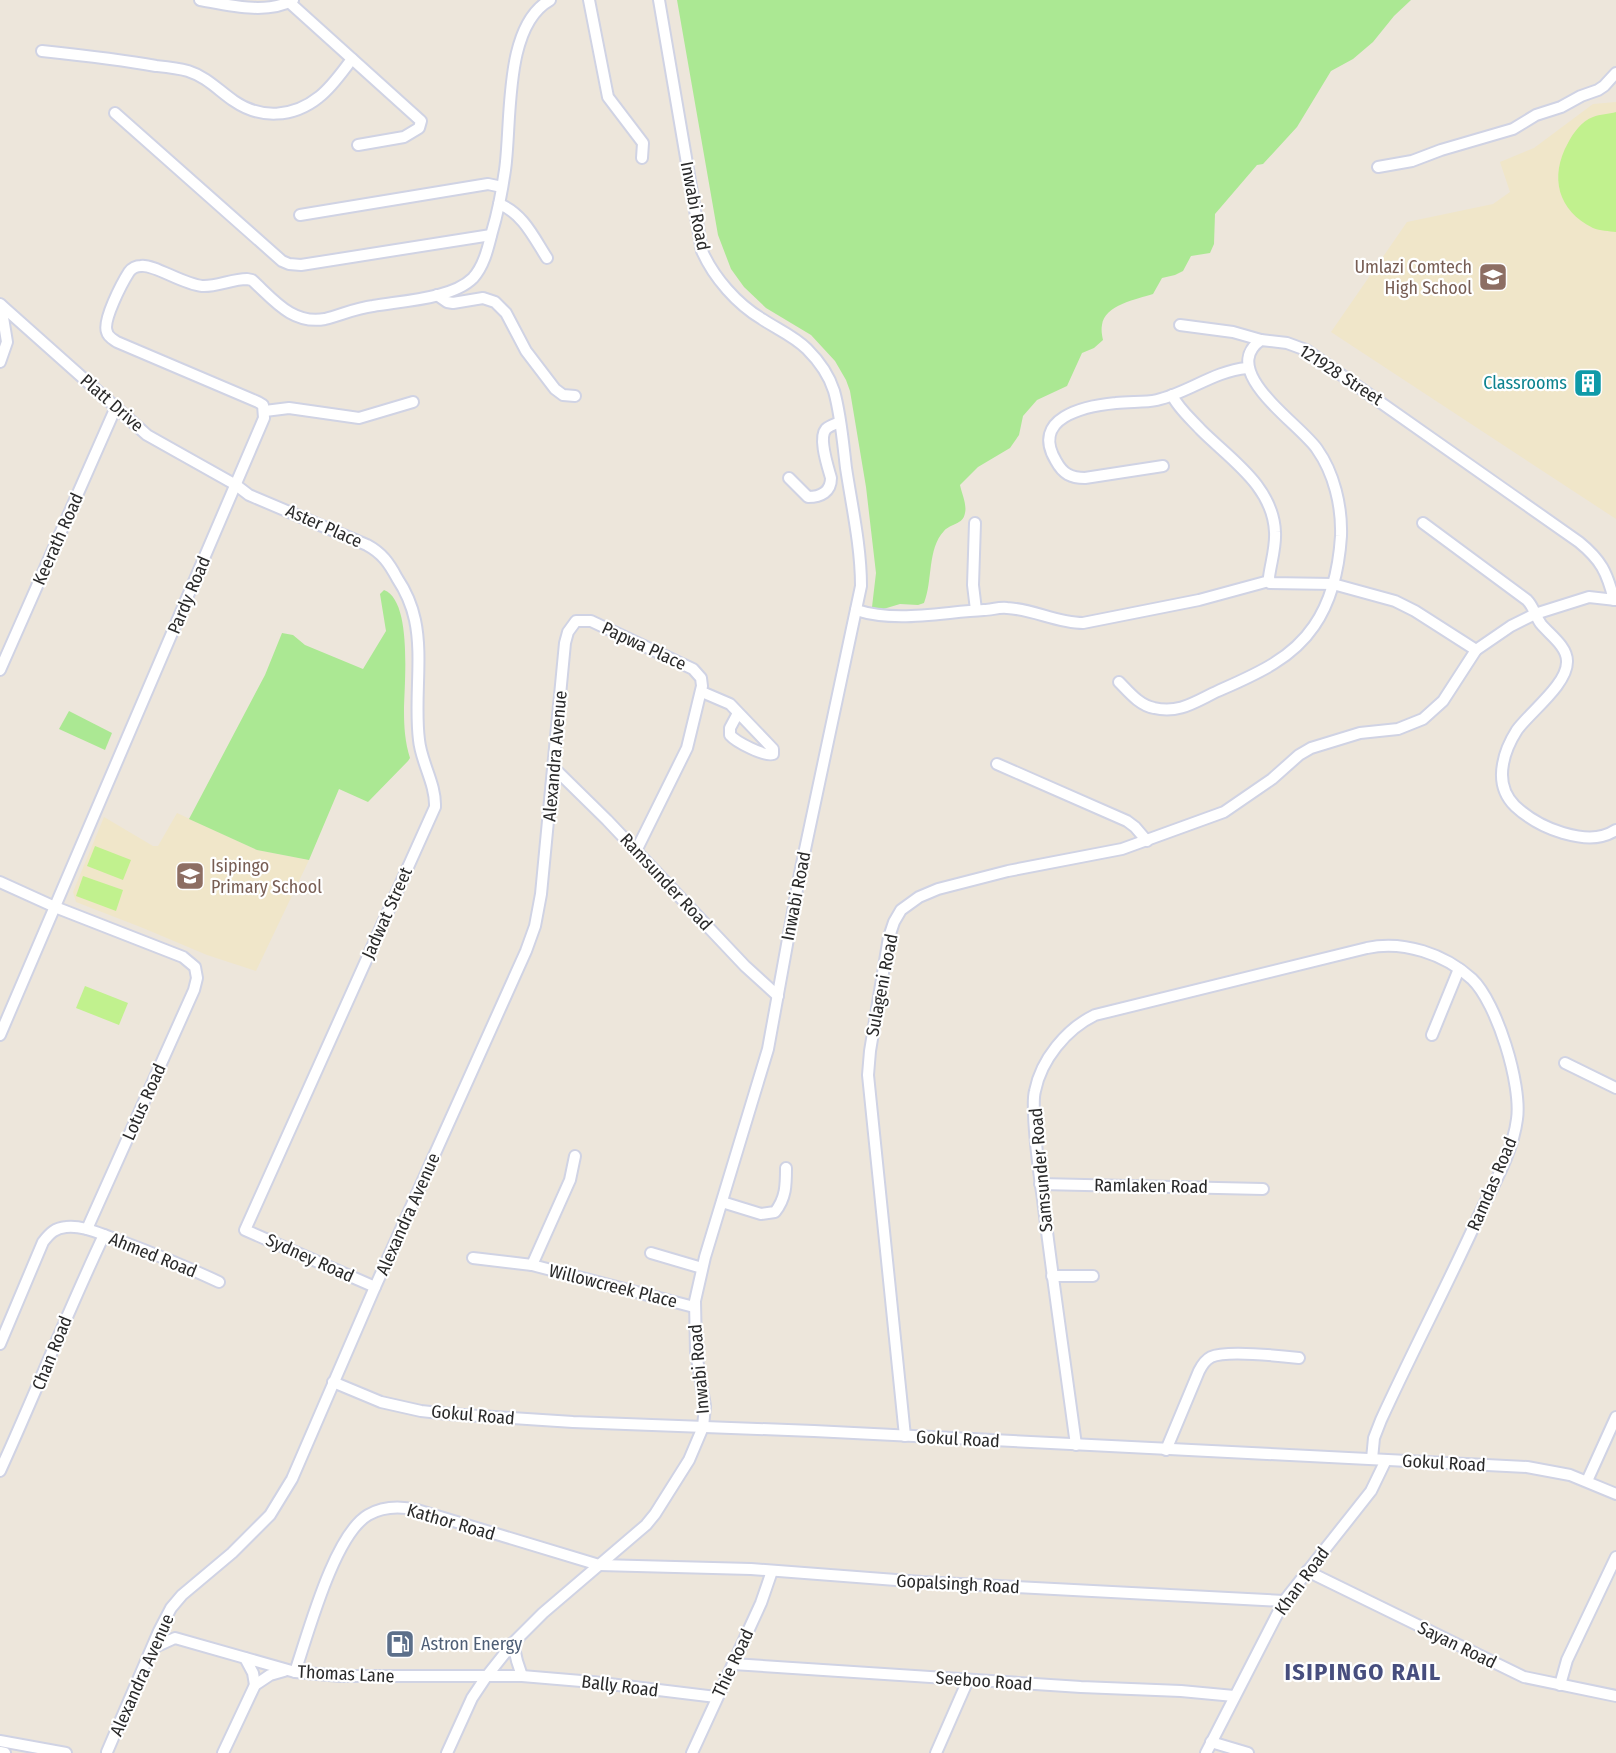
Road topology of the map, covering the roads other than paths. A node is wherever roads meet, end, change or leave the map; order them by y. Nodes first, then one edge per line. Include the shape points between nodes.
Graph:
1 (200, 0) edge
2 (589, 0) edge
3 (659, 0) edge
4 (291, 1) edge
5 (543, 2) edge
6 (42, 51) dead end
7 (352, 59) junction
8 (1616, 73) edge
9 (115, 113) dead end
10 (358, 145) dead end
11 (642, 158) dead end
12 (1378, 167) dead end
13 (502, 187) junction
14 (499, 204) junction
15 (300, 215) dead end
16 (491, 235) junction
17 (547, 258) dead end
18 (436, 295) junction
19 (0, 304) edge
20 (1180, 325) dead end
21 (29, 330) junction
22 (1261, 340) junction
23 (8, 342) junction
24 (0, 363) edge
25 (1247, 368) junction
26 (1172, 395) junction
27 (575, 396) dead end
28 (413, 402) dead end
29 (116, 407) junction
30 (265, 411) junction
31 (840, 422) junction
32 (1163, 466) dead end
33 (789, 478) dead end
34 (236, 485) junction
35 (975, 523) dead end
36 (1423, 523) dead end
37 (1269, 581) junction
38 (400, 582) joint
39 (1333, 584) junction
40 (1615, 600) edge
41 (856, 610) junction
42 (976, 610) junction
43 (1535, 614) junction
44 (576, 621) joint
45 (1476, 650) junction
46 (0, 670) edge
47 (1119, 682) dead end
48 (702, 692) junction
49 (738, 713) dead end
50 (997, 764) dead end
51 (554, 768) junction
52 (1616, 830) edge
53 (1147, 841) junction
54 (636, 851) junction
55 (0, 882) edge
56 (55, 907) junction
57 (1400, 947) joint
58 (1459, 969) junction
59 (778, 996) junction
60 (0, 1035) edge
61 (1432, 1035) dead end
62 (1565, 1063) dead end
63 (1616, 1088) edge
64 (575, 1156) dead end
65 (786, 1168) dead end
66 (1040, 1184) junction
67 (1263, 1189) dead end
68 (722, 1202) junction
69 (87, 1229) junction
70 (245, 1230) joint
71 (104, 1235) junction
72 (651, 1253) dead end
73 (473, 1258) dead end
74 (532, 1265) junction
75 (702, 1268) junction
76 (1052, 1276) junction
77 (1093, 1276) dead end
78 (219, 1282) dead end
79 (375, 1287) junction
80 (694, 1307) junction
81 (0, 1344) edge
82 (1299, 1358) dead end
83 (333, 1382) junction
84 (1616, 1417) edge
85 (704, 1427) junction
86 (905, 1436) junction
87 (1076, 1445) junction
88 (1166, 1450) junction
89 (1372, 1459) junction
90 (1386, 1460) junction
91 (0, 1471) edge
92 (1587, 1482) junction
93 (1616, 1494) edge
94 (616, 1552) junction
95 (1616, 1557) edge
96 (599, 1565) junction
97 (632, 1566) junction
98 (772, 1571) junction
99 (1307, 1571) junction
100 (1284, 1601) junction
101 (171, 1608) junction
102 (175, 1638) junction
103 (513, 1643) junction
104 (153, 1648) junction
105 (245, 1658) junction
106 (733, 1664) junction
107 (290, 1672) junction
108 (522, 1676) junction
109 (486, 1677) junction
110 (968, 1680) junction
111 (255, 1685) junction
112 (1560, 1685) junction
113 (1234, 1696) junction
114 (1616, 1696) edge
115 (716, 1697) junction
116 (0, 1741) edge
117 (1211, 1742) junction
118 (0, 1752) edge
119 (5, 1753) edge
120 (66, 1753) edge
121 (101, 1753) edge
122 (108, 1753) edge
123 (223, 1753) edge
124 (447, 1753) edge
125 (692, 1753) edge
126 (936, 1753) edge
127 (1206, 1753) edge
128 (1248, 1753) edge

1 - 4 street via 266,8
2 - 11 street via 608,97 643,143
3 - 31 street, Inwabi Road via 698,235 708,263 747,309 793,337 820,364 834,392
4 - 7 street
5 - 13 street via 527,22 515,55
6 - 7 street via 185,70 210,81 251,111 270,115 287,113 319,98
7 - 10 street via 422,123 404,137
8 - 12 street via 1598,90 1536,115 1513,129 1412,161
9 - 16 street via 289,264
13 - 14 street
13 - 15 street via 488,184
14 - 16 street
14 - 17 street via 522,219
16 - 18 street via 487,253 472,279
18 - 27 street via 453,303 483,298 495,302 555,389 563,395
18 - 30 street via 313,320 287,312 252,280 203,286 151,266 142,265 129,273 106,322 110,337 258,402
19 - 21 street, Platt Drive
19 - 23 street
20 - 22 street, 121928 Street
21 - 23 street
21 - 29 street, Platt Drive
22 - 25 street via 1250,353
22 - 40 street, 121928 Street via 1306,350 1579,542 1602,566
23 - 24 street
25 - 26 street via 1226,372
25 - 39 street via 1264,394 1310,440 1326,463 1335,489 1341,533
26 - 32 street via 1081,409 1058,422 1049,434 1048,444 1058,464 1074,478
26 - 37 street via 1195,424 1245,471 1269,506 1275,531
28 - 30 street via 359,418 289,408
29 - 34 street, Platt Drive via 147,435
29 - 46 street, Keerath Road
30 - 34 street, Pardy Road
31 - 33 street via 824,432 831,478 826,491 808,497
31 - 41 street, Inwabi Road via 861,573
34 - 38 street, Aster Place via 249,495 375,549
34 - 56 street, Pardy Road
35 - 42 street
36 - 43 street via 1527,600
37 - 39 street
37 - 42 street via 1199,600 1083,623 1014,609
38 - 70 street, Jadwat Street via 417,629 418,737 435,807
39 - 45 street via 1395,601
39 - 47 street via 1315,626 1284,657 1192,706 1167,710 1149,707
40 - 43 street via 1589,597
41 - 42 street via 892,616
41 - 59 street, Inwabi Road
43 - 45 street via 1493,636
43 - 52 street via 1562,648 1567,661 1553,691 1508,745 1501,776 1504,791 1520,811 1559,832 1593,838
44 - 48 street, Papwa Place via 591,621 693,669 701,678
44 - 51 street, Alexandra Avenue via 565,643
45 - 53 street, Sulageni Road via 1443,701 1424,718 1398,729 1359,733 1311,748 1224,812
48 - 49 street via 730,704
48 - 54 street via 687,748
50 - 53 street via 1127,821
51 - 54 street, Ramsunder Road
51 - 79 street, Alexandra Avenue via 540,902 531,940
53 - 86 street, Sulageni Road via 938,889 901,910 894,922 868,1075
54 - 59 street, Ramsunder Road
55 - 56 street
56 - 60 street, Pardy Road
56 - 69 street, Lotus Road via 183,957 195,967 197,978
57 - 58 street, Ramdas Road via 1423,951
57 - 66 street, Samsunder Road via 1367,948 1095,1015 1081,1022 1056,1048 1034,1092
58 - 61 street
58 - 89 street, Ramdas Road via 1480,987 1491,1006 1518,1097 1516,1127 1446,1288 1381,1420
59 - 68 street, Inwabi Road via 765,1059
62 - 63 street
64 - 74 street, Willowcreek Place via 570,1180
65 - 68 street via 783,1202 775,1212 761,1214
66 - 67 street, Ramlaken Road
66 - 76 street, Samsunder Road
68 - 75 street, Inwabi Road
69 - 71 street, Ahmed Road
69 - 81 street via 57,1229 43,1242
70 - 79 street, Sydney Road
71 - 78 street, Ahmed Road
71 - 91 street, Chan Road
72 - 75 street
73 - 74 street, Willowcreek Place
74 - 80 street, Willowcreek Place
75 - 80 street, Inwabi Road
76 - 77 street
76 - 87 street, Samsunder Road
79 - 83 street, Alexandra Avenue
80 - 85 street, Inwabi Road
82 - 88 street via 1256,1354 1217,1355 1206,1360
83 - 85 street, Gokul Road via 381,1402 432,1412
83 - 101 street, Alexandra Avenue via 292,1479 270,1515
84 - 92 street
85 - 86 street, Gokul Road
85 - 94 street, Inwabi Road via 689,1460 655,1514
86 - 87 street, Gokul Road
87 - 88 street, Gokul Road
88 - 89 street, Gokul Road
89 - 90 street, Gokul Road
90 - 92 street, Gokul Road via 1527,1467
90 - 99 street, Khan Road via 1371,1491
92 - 93 street, Gokul Road
94 - 96 street, Inwabi Road
94 - 97 street
95 - 112 street via 1567,1660
96 - 97 street, Gopalsingh Road
96 - 103 street, Inwabi Road
96 - 107 street, Kathor Road via 409,1508 378,1511 358,1523 346,1538
97 - 98 street, Gopalsingh Road
98 - 100 street, Gopalsingh Road
98 - 106 street, Thie Road
99 - 100 street, Khan Road
99 - 112 street, Sayan Road via 1505,1669
100 - 113 street, Khan Road
101 - 102 street
101 - 104 street, Alexandra Avenue
102 - 104 street
102 - 105 street, Thomas Lane
103 - 108 street
103 - 109 street, Inwabi Road
104 - 122 street, Alexandra Avenue
105 - 107 street, Thomas Lane
105 - 111 street
106 - 110 street, Seeboo Road
106 - 115 street, Thie Road
107 - 109 street, Thomas Lane
107 - 111 street via 270,1675
108 - 109 street, Bally Road
108 - 115 street, Bally Road
109 - 124 street, Inwabi Road
110 - 113 street, Seeboo Road
110 - 126 street
111 - 123 street
112 - 114 street, Sayan Road
113 - 117 street, Khan Road
115 - 125 street, Thie Road
116 - 120 street
117 - 127 street, Khan Road
117 - 128 street
118 - 119 street
121 - 122 street

